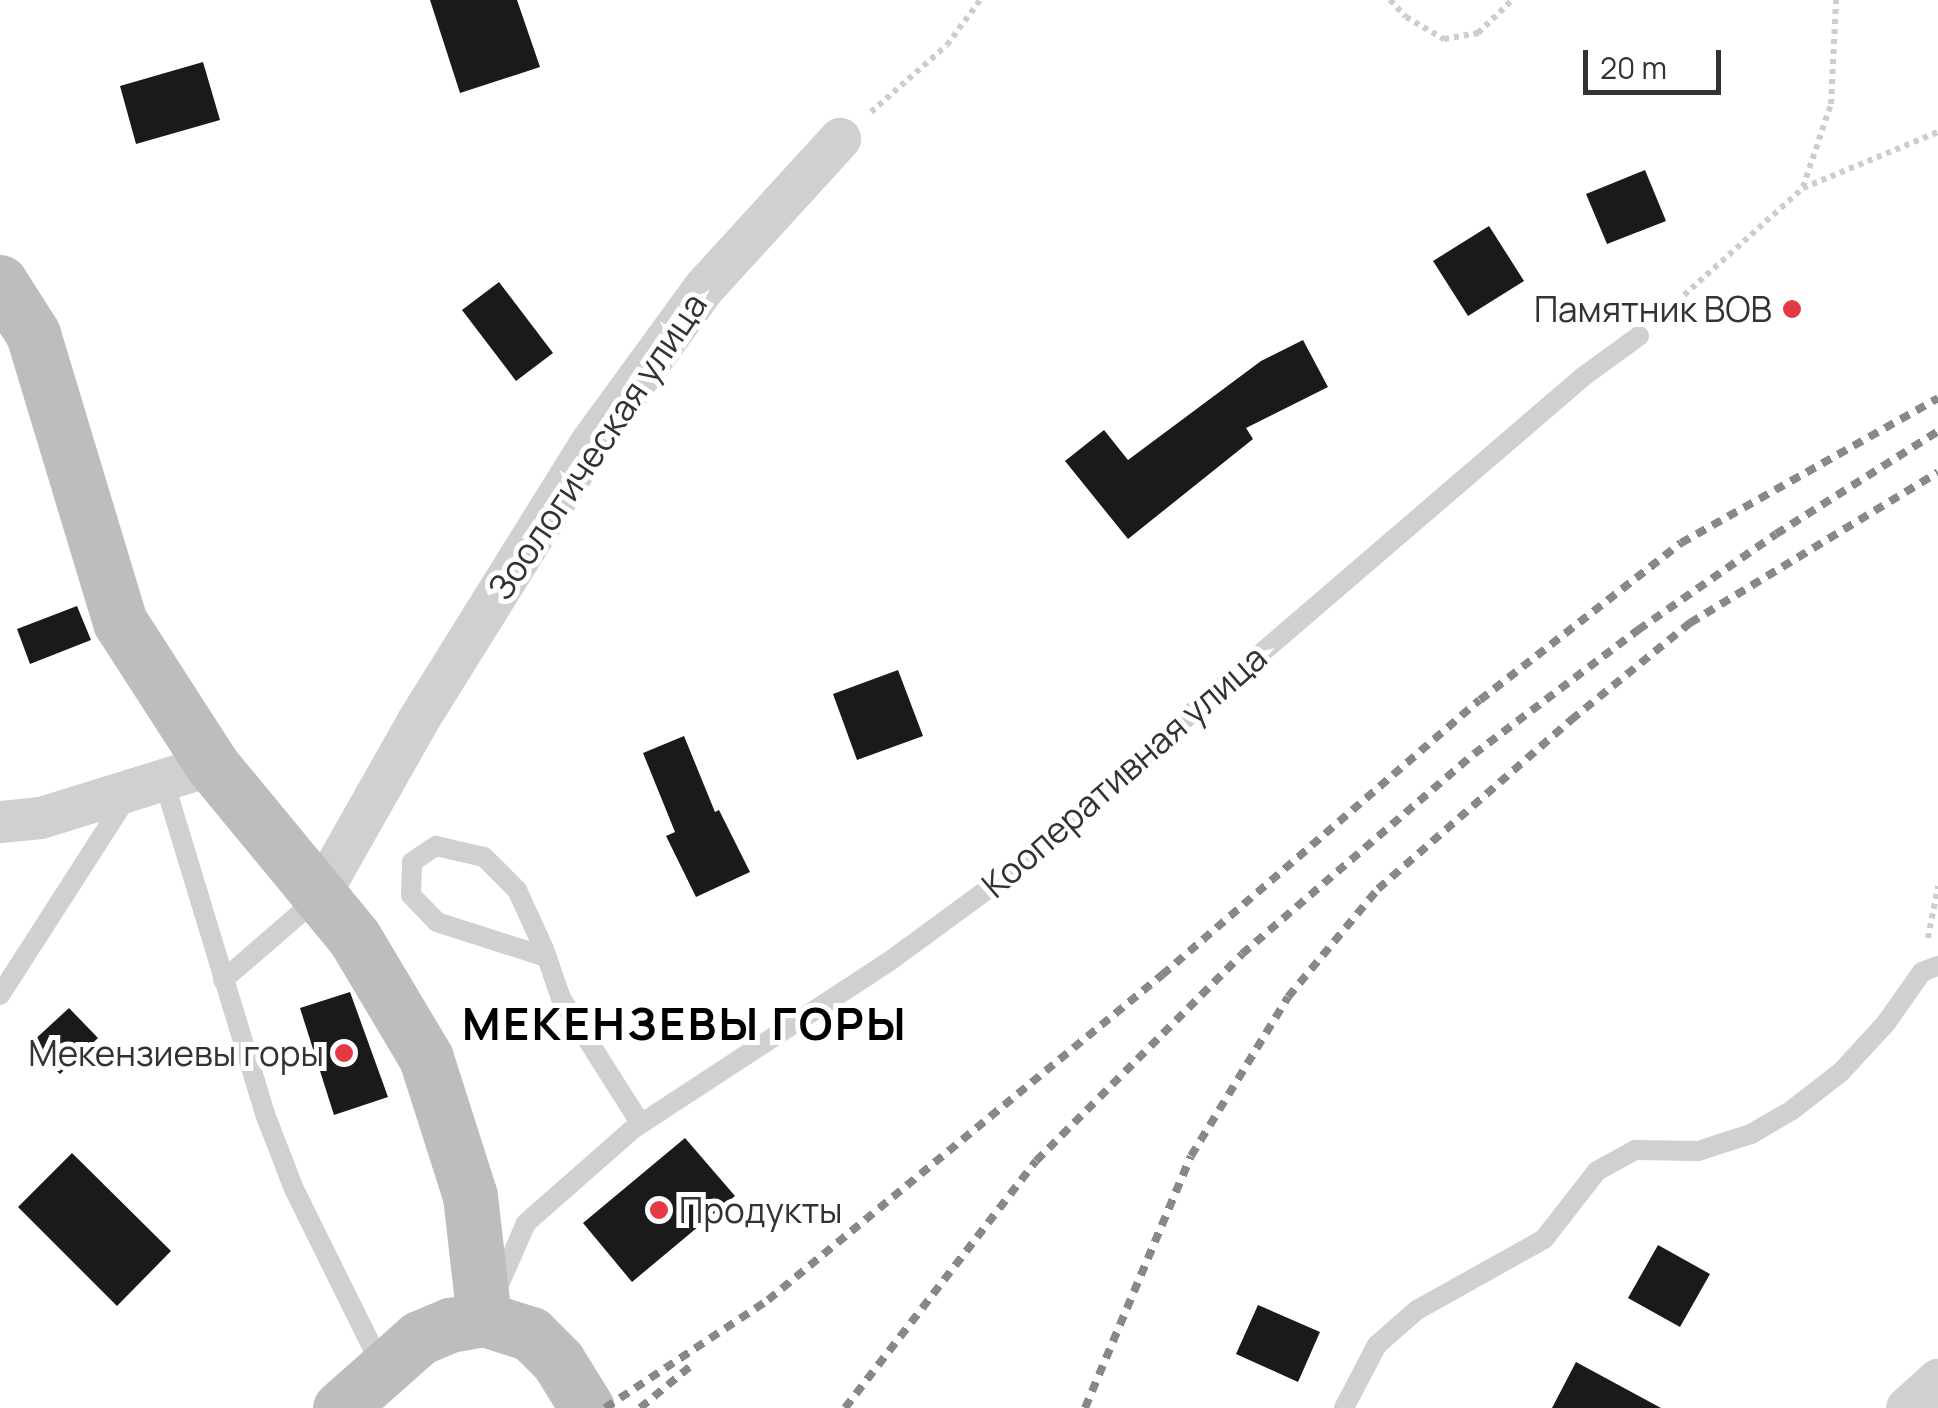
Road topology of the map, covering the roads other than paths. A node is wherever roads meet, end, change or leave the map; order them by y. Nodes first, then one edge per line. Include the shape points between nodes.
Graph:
1 (840, 139) road end
2 (0, 282) edge
3 (1639, 336) road end
4 (170, 776) junction
5 (0, 822) edge
6 (318, 898) junction
7 (546, 957) junction
8 (1930, 969) edge
9 (223, 980) junction
10 (0, 995) edge
11 (641, 1124) junction
12 (484, 1319) junction
13 (383, 1370) junction
14 (1938, 1380) edge
15 (340, 1408) edge
16 (588, 1408) edge
17 (1344, 1408) edge
18 (1907, 1408) edge

1 - 6 street, Зоологическая улица via 704,288 591,444 418,721
2 - 4 main road via 32,334
3 - 11 lane, Кооперативная улица via 1188,716 1051,843 887,963
4 - 5 street via 40,818
4 - 6 main road
4 - 9 lane
4 - 10 lane
6 - 9 lane
6 - 12 main road via 354,937 426,1058 470,1196
7 - 7 lane via 517,890 484,857 436,846 412,862 411,896 437,922
7 - 11 lane via 561,998
8 - 17 lane via 1840,1072 1792,1110 1751,1134 1698,1151 1635,1150 1596,1171 1544,1238 1418,1310 1377,1346
9 - 13 lane via 294,1189
11 - 12 lane, Кооперативная улица via 526,1224
12 - 13 main road via 419,1338
12 - 16 main road via 531,1334
13 - 15 main road
14 - 18 street

